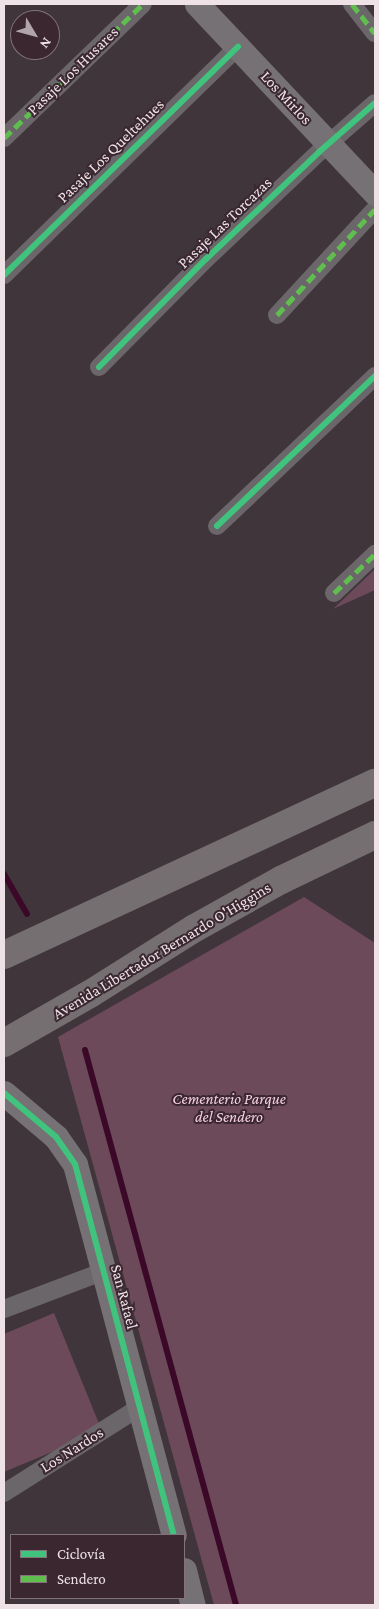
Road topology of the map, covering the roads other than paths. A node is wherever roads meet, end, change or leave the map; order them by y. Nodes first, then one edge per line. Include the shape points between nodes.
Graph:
1 (143, 4) edge
2 (197, 4) edge
3 (352, 4) edge
4 (375, 33) edge
5 (238, 47) junction
6 (375, 103) edge
7 (4, 138) edge
8 (329, 144) junction
9 (375, 193) edge
10 (375, 209) edge
11 (4, 275) edge
12 (277, 315) dead end
13 (99, 367) dead end
14 (375, 376) edge
15 (217, 526) dead end
16 (375, 554) edge
17 (334, 593) dead end
18 (375, 783) edge
19 (375, 835) edge
20 (4, 955) edge
21 (4, 1043) edge
22 (4, 1093) edge
23 (102, 1272) junction
24 (4, 1309) edge
25 (140, 1407) junction
26 (4, 1493) edge
27 (174, 1534) edge
28 (185, 1574) edge
29 (193, 1605) edge

1 - 7 street, Pasaje Los Husares
2 - 5 street, Los Mirlos
3 - 4 street
5 - 8 street, Los Mirlos
5 - 11 street, Pasaje Los Queltehues
6 - 8 street, Pasaje Las Torcazas
8 - 9 street, Los Mirlos
8 - 13 street, Pasaje Las Torcazas via 206,259
10 - 12 street
14 - 15 street
16 - 17 street
18 - 20 main road
19 - 21 main road, Avenida Libertador Bernardo O'Higgins via 281,880 195,928
22 - 23 street, San Rafael via 68,1151 75,1164
23 - 24 street
23 - 25 street, San Rafael
25 - 26 street, Los Nardos
25 - 27 street, San Rafael
28 - 29 street

